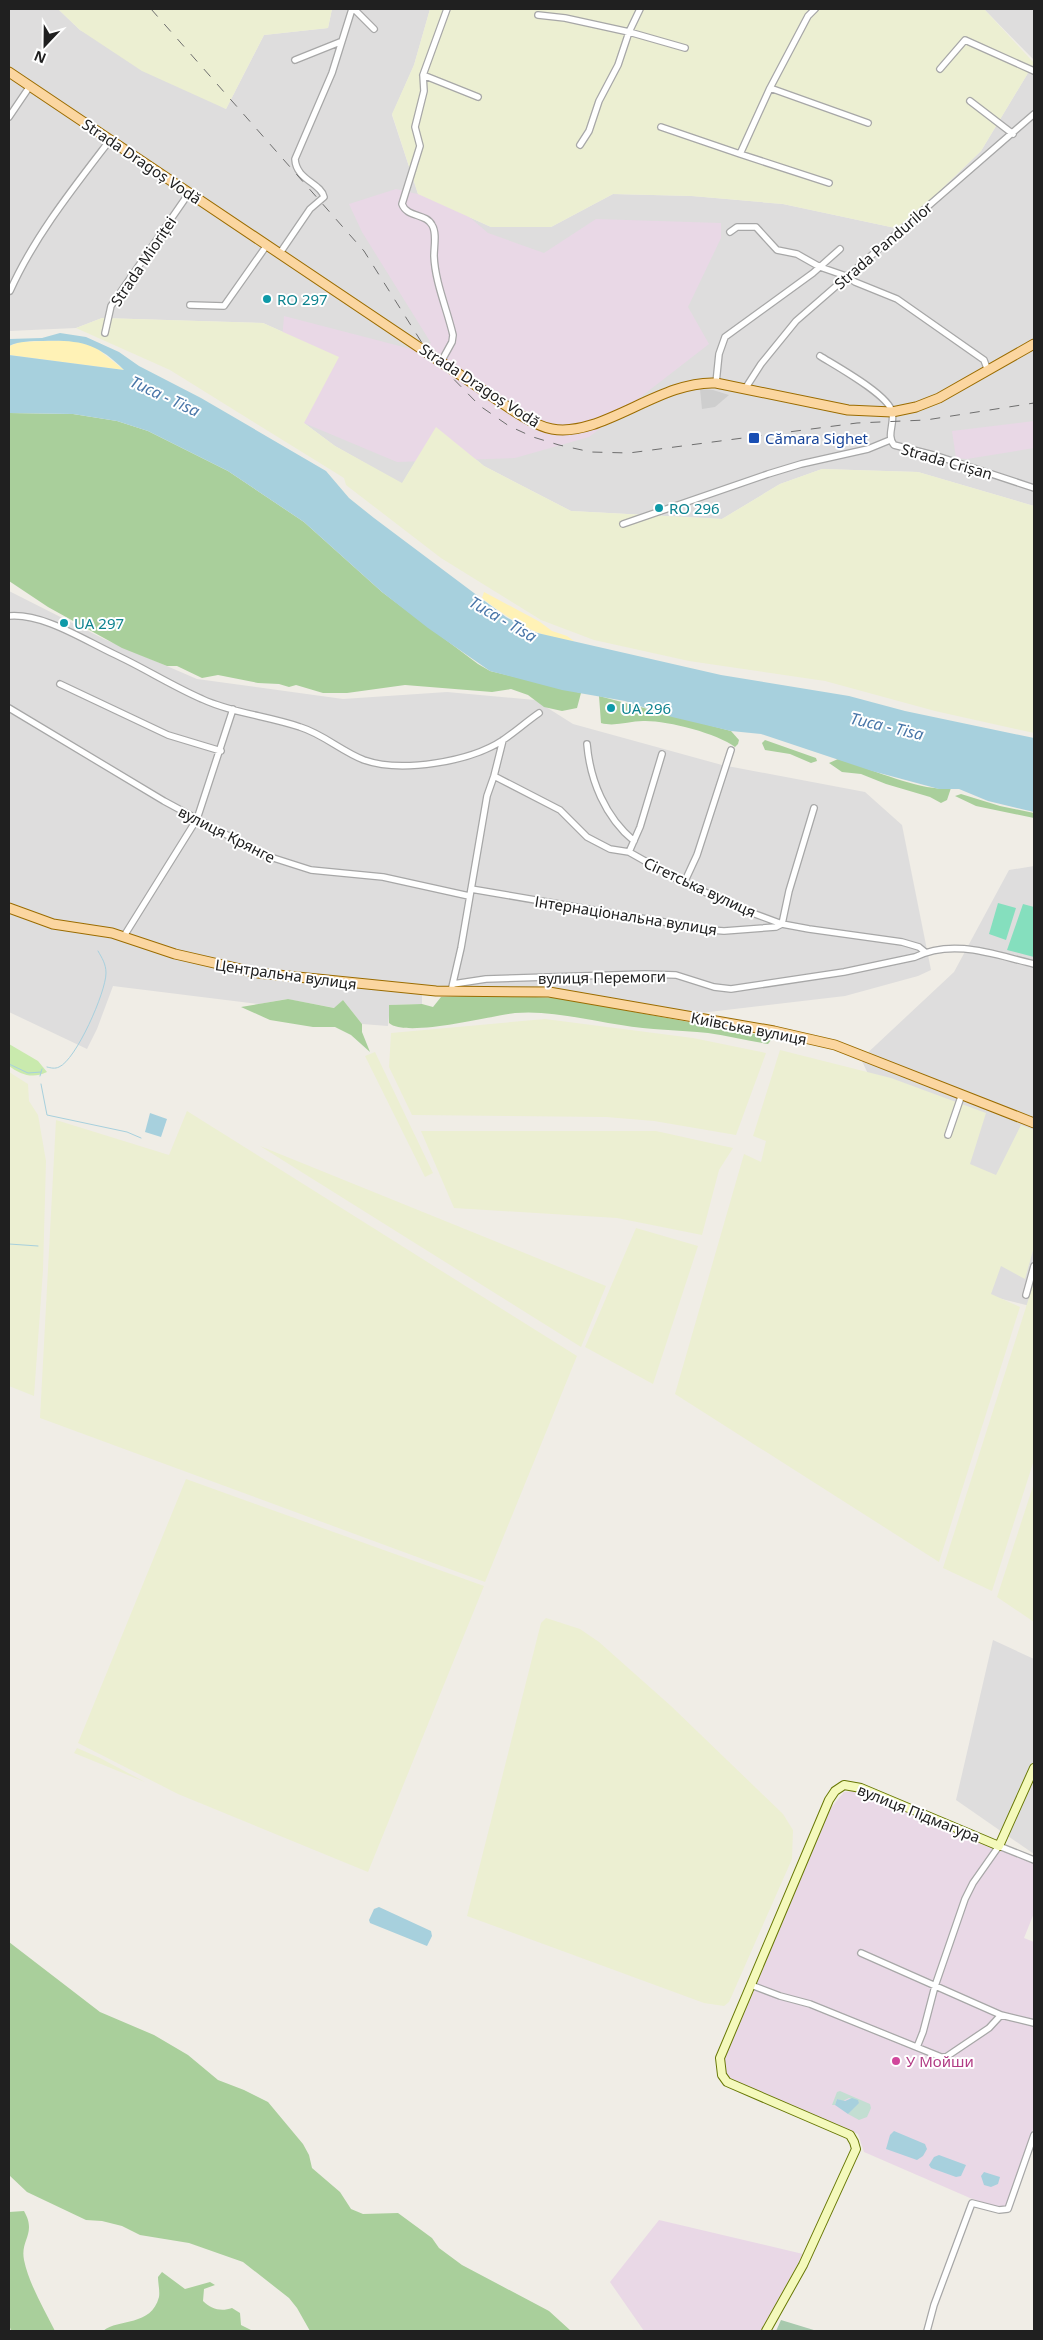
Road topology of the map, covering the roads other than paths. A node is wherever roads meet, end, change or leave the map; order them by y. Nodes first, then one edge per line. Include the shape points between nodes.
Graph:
1 (355, 9) edge
2 (447, 9) edge
3 (640, 9) edge
4 (814, 9) edge
5 (538, 14) dead end
6 (374, 29) dead end
7 (629, 32) junction
8 (340, 42) junction
9 (685, 48) dead end
10 (295, 60) dead end
11 (940, 69) dead end
12 (1034, 71) edge
13 (9, 72) edge
14 (423, 75) junction
15 (30, 86) junction
16 (770, 88) junction
17 (478, 97) dead end
18 (970, 101) dead end
19 (1034, 114) edge
20 (9, 117) edge
21 (868, 123) dead end
22 (661, 126) dead end
23 (1013, 134) junction
24 (110, 140) junction
25 (580, 145) dead end
26 (740, 154) junction
27 (829, 184) dead end
28 (189, 192) junction
29 (730, 232) dead end
30 (267, 245) junction
31 (840, 250) dead end
32 (280, 253) junction
33 (820, 267) junction
34 (846, 276) junction
35 (10, 291) edge
36 (190, 305) dead end
37 (105, 333) dead end
38 (1034, 344) edge
39 (820, 356) dead end
40 (441, 362) junction
41 (988, 371) junction
42 (716, 383) junction
43 (745, 389) junction
44 (892, 412) junction
45 (890, 440) junction
46 (1034, 488) edge
47 (623, 524) dead end
48 (9, 616) edge
49 (60, 684) dead end
50 (9, 708) edge
51 (233, 709) junction
52 (539, 714) dead end
53 (503, 740) junction
54 (587, 744) dead end
55 (731, 750) dead end
56 (221, 751) junction
57 (662, 754) dead end
58 (494, 776) junction
59 (814, 808) dead end
60 (197, 819) junction
61 (634, 841) junction
62 (629, 852) junction
63 (684, 883) junction
64 (471, 889) junction
65 (469, 896) junction
66 (9, 908) edge
67 (782, 924) junction
68 (124, 936) junction
69 (925, 952) junction
70 (1034, 964) edge
71 (452, 988) junction
72 (962, 1094) junction
73 (1034, 1123) edge
74 (948, 1136) dead end
75 (1034, 1266) edge
76 (1026, 1294) dead end
77 (1034, 1768) edge
78 (999, 1846) junction
79 (1034, 1860) edge
80 (861, 1953) dead end
81 (751, 1985) junction
82 (935, 1986) junction
83 (1001, 2016) junction
84 (1034, 2023) edge
85 (917, 2047) junction
86 (1034, 2135) edge
87 (766, 2331) edge
88 (927, 2331) edge

1 - 6 street
1 - 8 street
2 - 14 street
3 - 7 street
4 - 16 street
5 - 7 street
7 - 9 street
7 - 25 street via 618,65 598,101 589,131
8 - 10 street
8 - 32 street via 332,73 295,159 298,171 321,190 324,197 310,209
11 - 12 street via 965,40
13 - 15 main road, Strada Dragoș Vodă
14 - 17 street
14 - 40 street via 424,91 415,127 420,146 402,204 408,212 432,224 434,232 436,272 453,335
15 - 20 street
15 - 24 main road, Strada Dragoș Vodă
16 - 21 street
16 - 26 street
18 - 23 street
19 - 23 street, Strada Pandurilor
22 - 26 street
23 - 34 street, Strada Pandurilor
24 - 28 main road, Strada Dragoș Vodă
24 - 35 street via 33,247
26 - 27 street
28 - 30 main road, Strada Dragoș Vodă
28 - 37 street, Strada Mioriței via 111,306
29 - 33 street via 737,227 756,227 777,250 796,254
30 - 32 main road, Strada Dragoș Vodă
30 - 36 street via 224,306
31 - 33 street
32 - 40 main road, Strada Dragoș Vodă
33 - 34 street
33 - 42 street via 725,338 719,354
34 - 41 street via 908,307 984,360
34 - 43 street, Strada Pandurilor via 796,321 756,370
38 - 41 main road, Strada Dragoș Vodă
39 - 44 street via 886,400
40 - 42 main road, Strada Dragoș Vodă via 530,421 558,430 588,425 689,384
41 - 44 main road, Strada Dragoș Vodă via 928,404
42 - 43 main road, Strada Dragoș Vodă
43 - 44 main road, Strada Dragoș Vodă via 862,412
44 - 45 street, Strada Crișan
45 - 46 street, Strada Crișan via 898,448 938,456
45 - 47 street via 868,449 768,474
48 - 51 street via 25,617 64,629 203,700
49 - 56 street via 168,735
50 - 60 street, вулиця Крянге
51 - 53 street via 316,732 353,755 372,762 440,764
51 - 56 street
52 - 53 street
53 - 58 street
54 - 61 street via 592,777 604,804
55 - 63 street via 700,846
56 - 60 street
57 - 61 street
58 - 62 street, Сігетська вулиця via 560,810 587,837 610,849
58 - 64 street via 487,796
59 - 67 street
60 - 65 street, вулиця Крянге via 248,848 281,862
60 - 68 street
61 - 62 street
62 - 63 street, Сігетська вулиця
63 - 67 street, Сігетська вулиця
64 - 65 street
64 - 67 street, Інтернаціональна вулиця via 711,930
65 - 71 street
66 - 68 main road, Центральна вулиця via 54,924
67 - 69 street, Сігетська вулиця via 902,942
68 - 71 main road, Центральна вулиця via 175,954 258,973 340,983
69 - 70 street, вулиця Перемоги via 970,948
69 - 71 street, вулиця Перемоги via 844,972 731,989 676,976 645,974 486,979
71 - 72 main road, Київська вулиця via 549,992 774,1030 835,1045
72 - 73 main road, Київська вулиця
72 - 74 street
75 - 76 street
77 - 78 street
78 - 79 street
78 - 81 street, вулиця Підмагура via 861,1788 844,1785 829,1800
78 - 82 street, вулиця Підмагура via 965,1900
80 - 82 street
81 - 85 street via 810,2004
81 - 87 street, вулиця Підмагура via 720,2058 722,2075 727,2082 850,2135 856,2149 803,2265
82 - 83 street
82 - 85 street, вулиця Підмагура
83 - 84 street
83 - 85 street via 946,2057
86 - 88 street via 1008,2209 972,2203

